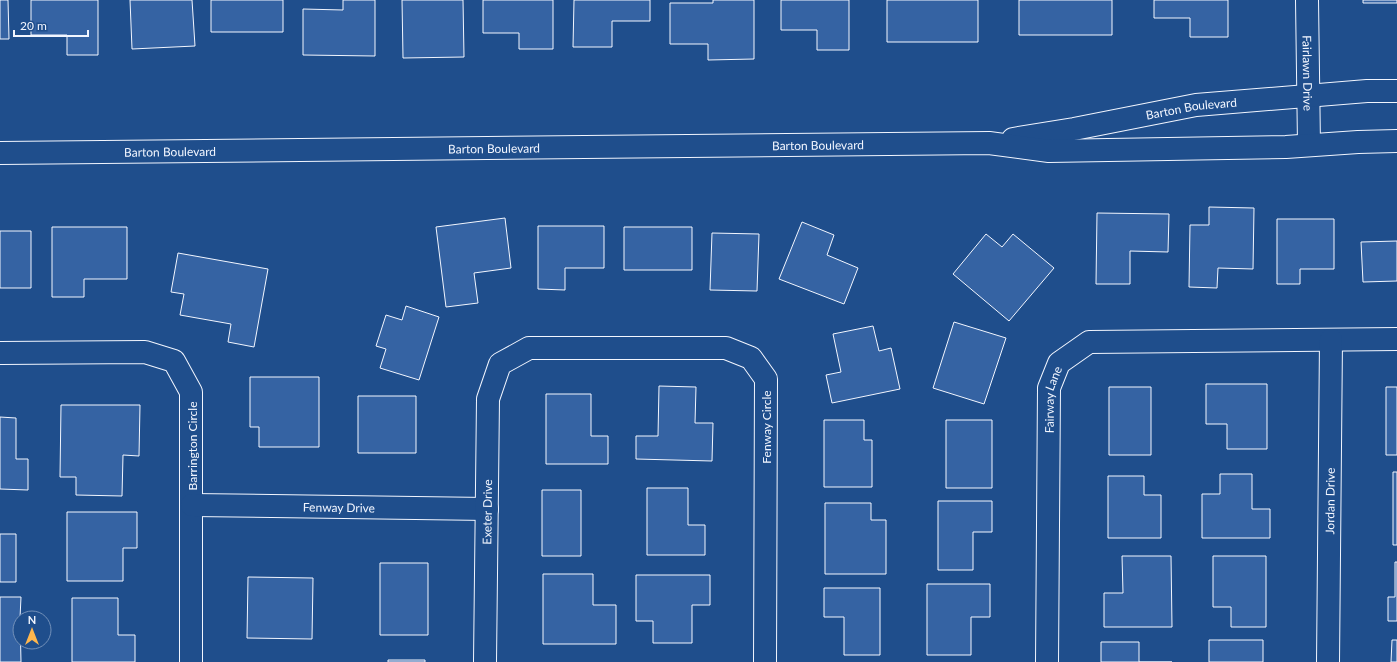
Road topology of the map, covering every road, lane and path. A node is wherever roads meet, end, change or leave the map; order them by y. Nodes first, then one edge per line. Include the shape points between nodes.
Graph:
1 (1307, 0) edge
2 (1397, 91) edge
3 (1308, 96) junction
4 (1397, 141) edge
5 (988, 143) junction
6 (1309, 145) junction
7 (0, 153) edge
8 (1397, 339) edge
9 (1331, 340) junction
10 (0, 353) edge
11 (500, 364) joint
12 (192, 505) junction
13 (487, 509) junction
14 (191, 662) edge
15 (485, 662) edge
16 (765, 662) edge
17 (1047, 662) edge
18 (1328, 662) edge

1 - 3 street, Fairlawn Drive
2 - 3 street, Barton Boulevard
3 - 5 street, Barton Boulevard via 1196,105
3 - 6 street, Fairlawn Drive
4 - 6 street, Barton Boulevard
5 - 6 street, Barton Boulevard via 1049,151
5 - 7 street, Barton Boulevard
8 - 9 street, Fairway Lane
9 - 17 street, Fairway Lane via 1090,342 1059,363 1049,388
9 - 18 street, Jordan Drive
10 - 12 street, Barrington Circle via 145,352 174,361 191,392
11 - 13 street, Exeter Drive via 488,399
11 - 16 street, Fenway Circle via 529,348 726,348 751,358 766,379
12 - 13 street, Fenway Drive
12 - 14 street, Barrington Circle
13 - 15 street, Exeter Drive

